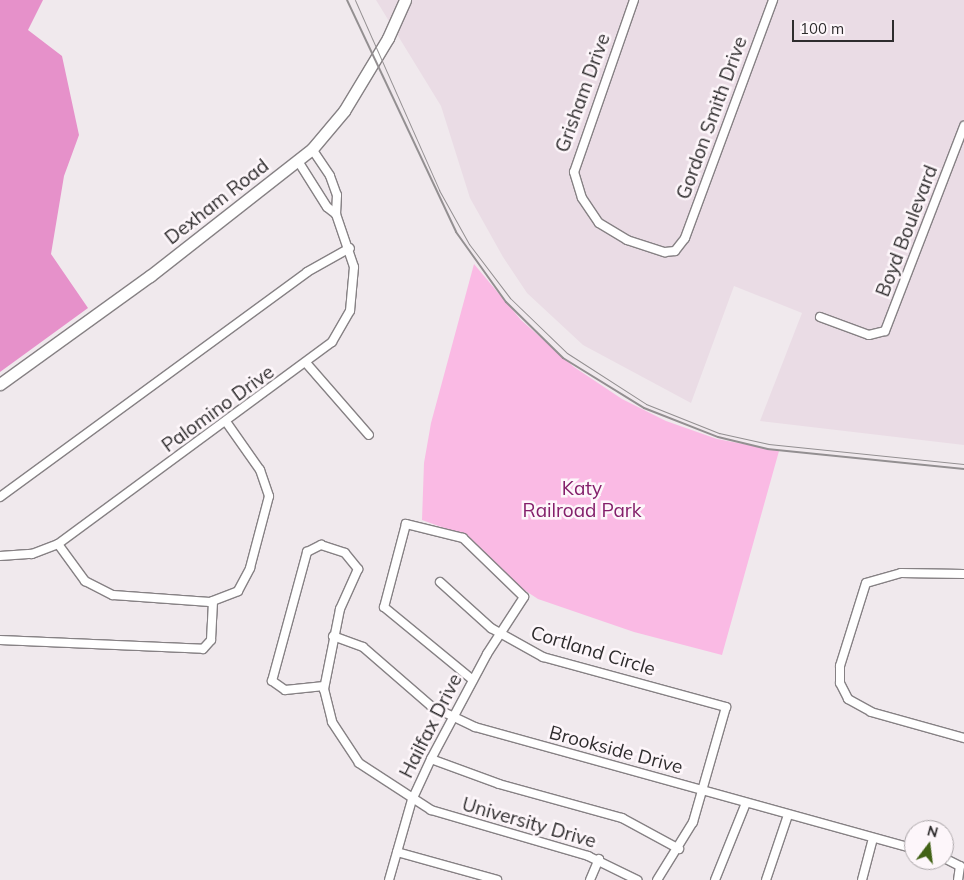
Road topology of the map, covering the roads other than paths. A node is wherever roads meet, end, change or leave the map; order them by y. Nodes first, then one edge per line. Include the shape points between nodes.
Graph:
1 (405, 0) edge
2 (634, 0) edge
3 (773, 0) edge
4 (964, 126) edge
5 (312, 149) junction
6 (298, 161) junction
7 (336, 214) junction
8 (680, 247) joint
9 (350, 248) junction
10 (820, 317) dead end
11 (307, 364) junction
12 (0, 384) edge
13 (227, 423) junction
14 (369, 435) dead end
15 (0, 496) edge
16 (58, 544) junction
17 (0, 556) edge
18 (964, 574) edge
19 (440, 582) dead end
20 (214, 601) junction
21 (500, 634) junction
22 (333, 636) junction
23 (0, 640) edge
24 (472, 680) junction
25 (324, 686) junction
26 (451, 717) junction
27 (964, 738) edge
28 (431, 759) junction
29 (702, 790) junction
30 (412, 800) junction
31 (746, 803) junction
32 (788, 815) junction
33 (873, 838) junction
34 (904, 847) edge
35 (679, 849) junction
36 (397, 852) junction
37 (598, 860) junction
38 (954, 861) edge
39 (389, 880) edge
40 (497, 880) edge
41 (590, 880) edge
42 (637, 880) edge
43 (657, 880) edge
44 (715, 880) edge
45 (766, 880) edge
46 (862, 880) edge
47 (958, 880) edge

1 - 5 street, Dexham Road via 388,38 344,111
2 - 8 street, Grisham Drive via 574,172 582,198 607,229 665,252
3 - 8 street, Gordon Smith Drive
4 - 10 street, Boyd Boulevard via 888,324 880,335 869,335
5 - 6 street, Dexham Road
5 - 7 street, Palomino Drive via 335,189
6 - 7 street, Palomino Drive via 327,207
6 - 12 street, Dexham Road
7 - 9 street, Palomino Drive
9 - 11 street, Palomino Drive via 355,283 350,311 332,342
9 - 15 street via 307,272
11 - 13 street, Palomino Drive
11 - 14 street
13 - 16 street, Palomino Drive
13 - 20 street via 260,470 269,496 243,586
16 - 17 street, Palomino Drive via 32,554
16 - 20 street via 85,580 113,595
18 - 27 street via 901,572 866,583 840,666 840,683 848,699 871,712
19 - 21 street, Cortland Circle
20 - 23 street via 211,640 203,648
21 - 24 street, Hailfax Drive
21 - 24 street, Hailfax Drive via 524,597 463,538 418,524 403,528 384,607
21 - 29 street, Cortland Circle via 543,657 726,707
22 - 25 street
22 - 25 street via 346,588 358,569 345,553 321,545 307,552 272,681 285,690
22 - 26 street, Brookside Drive via 363,647 417,695
24 - 26 street, Hailfax Drive
25 - 30 street, University Drive via 332,722 350,752 377,778
26 - 28 street, Hailfax Drive
26 - 29 street, Brookside Drive via 496,735
28 - 30 street, Hailfax Drive
28 - 35 street via 499,784 622,818
29 - 31 street, Brookside Drive
29 - 35 street
30 - 36 street, Hailfax Drive
30 - 37 street, University Drive via 467,824
31 - 32 street, Brookside Drive
31 - 44 street
32 - 33 street, Brookside Drive
32 - 45 street
33 - 34 street, Brookside Drive
33 - 46 street
35 - 43 street
36 - 39 street, Hailfax Drive
36 - 40 street
37 - 41 street
37 - 42 street, University Drive
38 - 47 street via 960,866

